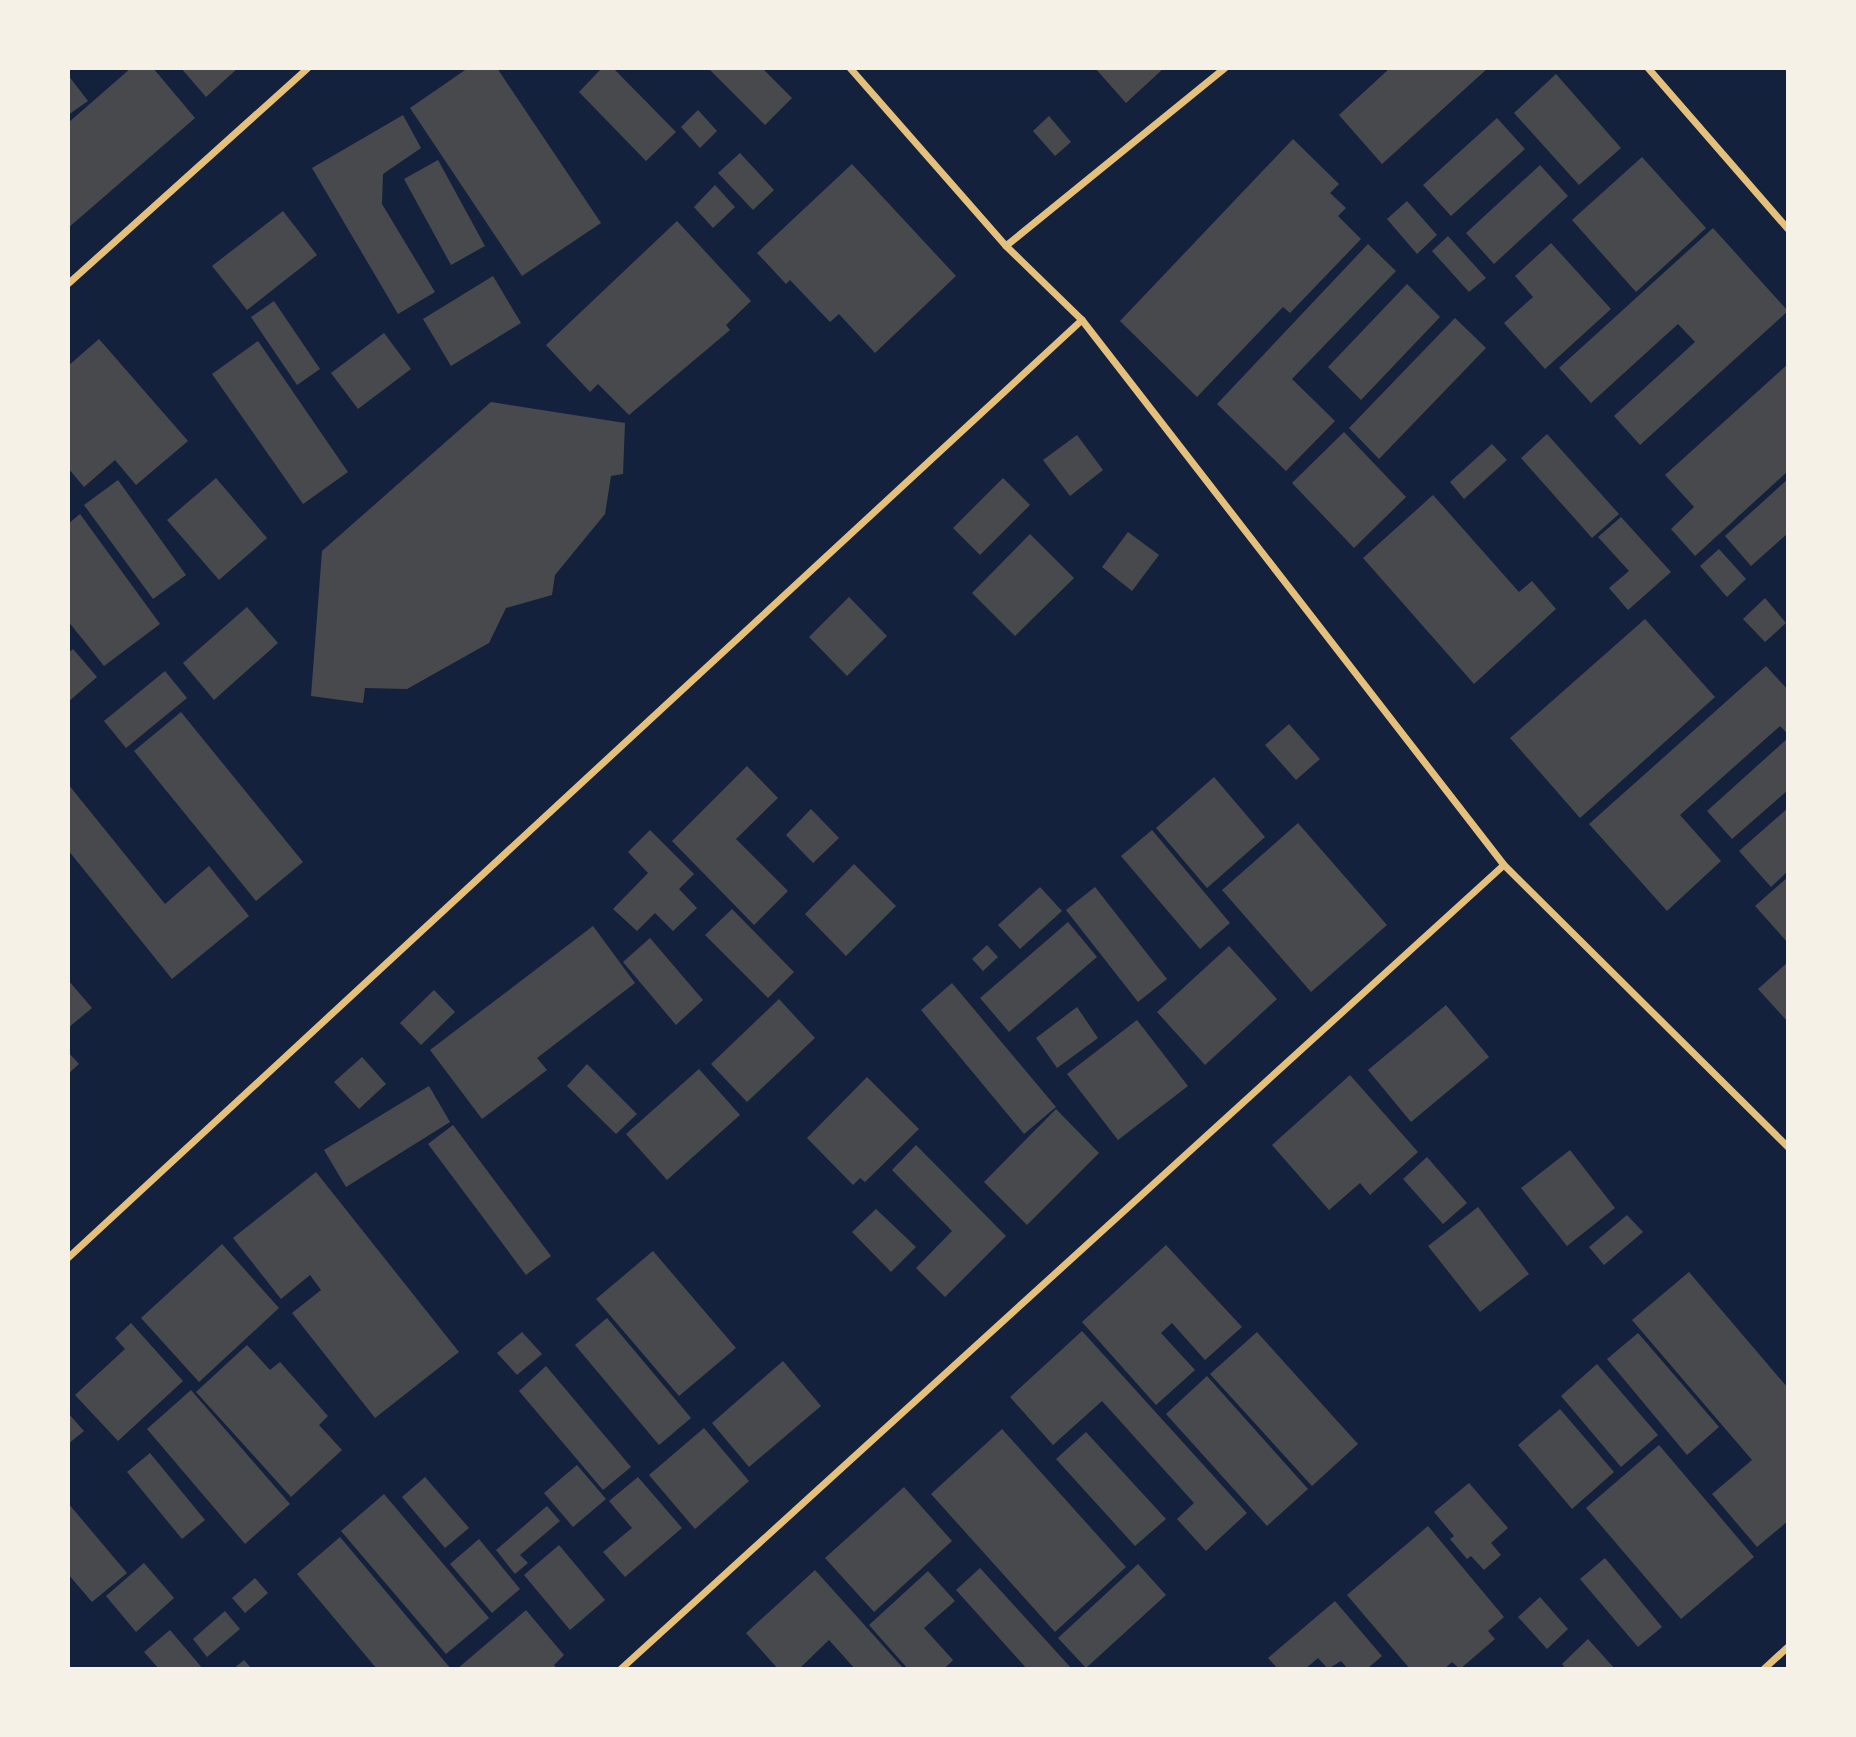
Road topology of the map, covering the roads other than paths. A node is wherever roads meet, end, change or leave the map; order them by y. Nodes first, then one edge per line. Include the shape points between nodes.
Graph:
1 (308, 68) edge
2 (850, 68) edge
3 (1225, 68) edge
4 (1648, 68) edge
5 (1788, 229) edge
6 (1006, 246) junction
7 (68, 284) edge
8 (1082, 320) junction
9 (1504, 865) junction
10 (1788, 1147) edge
11 (68, 1258) edge
12 (1788, 1647) edge
13 (621, 1669) edge
14 (1764, 1669) edge

1 - 7 street
2 - 6 street
3 - 6 street
4 - 5 street
6 - 8 street
8 - 9 street
8 - 11 street
9 - 10 street
9 - 13 street
12 - 14 street

